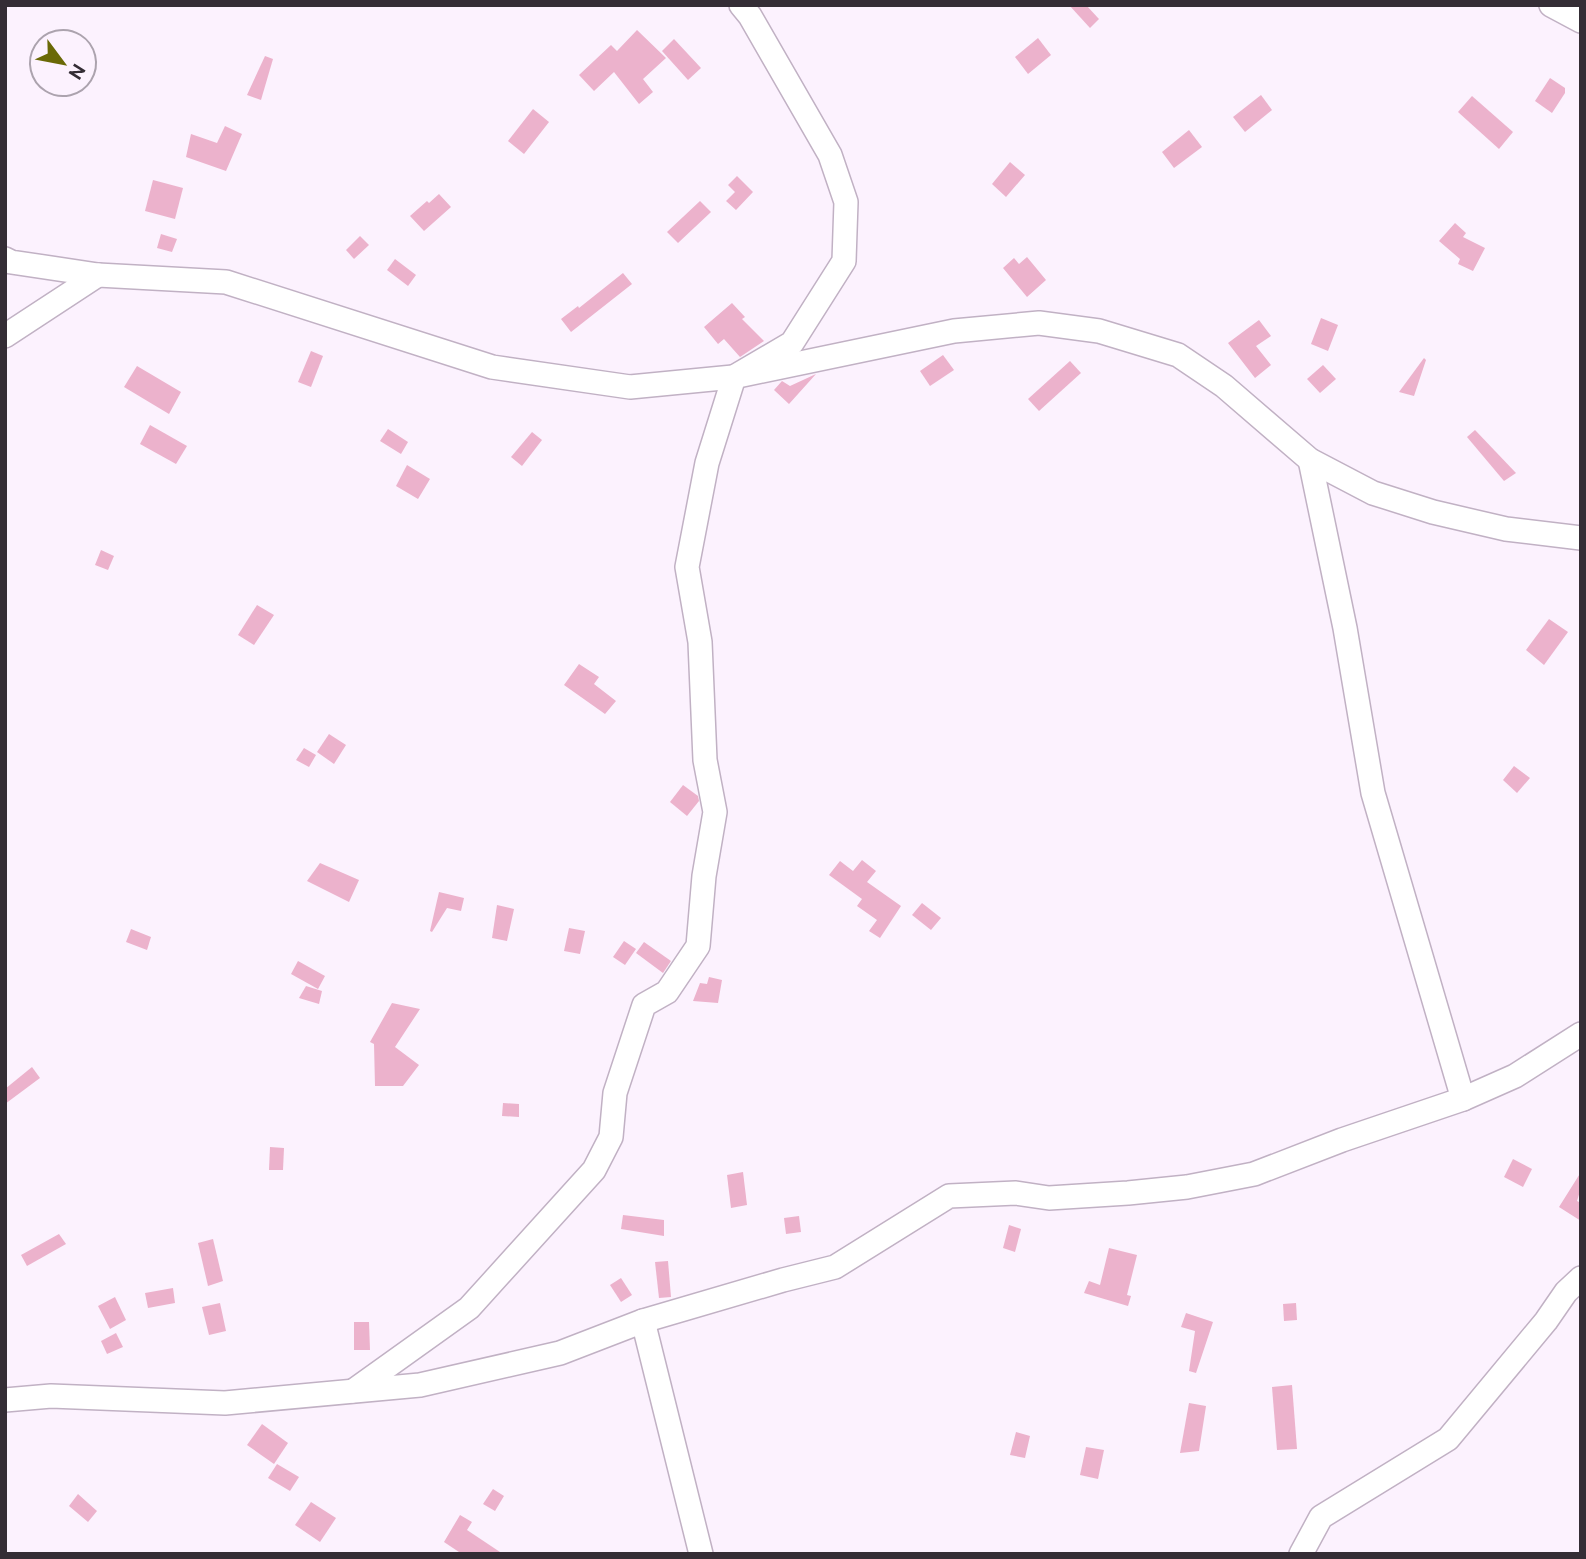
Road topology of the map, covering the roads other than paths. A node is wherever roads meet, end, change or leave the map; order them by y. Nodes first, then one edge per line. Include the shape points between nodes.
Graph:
1 (741, 5) edge
2 (1551, 5) edge
3 (1581, 21) edge
4 (5, 259) edge
5 (98, 275) junction
6 (5, 336) edge
7 (734, 377) junction
8 (1310, 460) junction
9 (1581, 538) edge
10 (1581, 1034) edge
11 (1463, 1099) junction
12 (1581, 1278) edge
13 (1581, 1300) edge
14 (643, 1321) junction
15 (1546, 1321) junction
16 (353, 1391) junction
17 (5, 1400) edge
18 (701, 1554) edge
19 (1301, 1554) edge

1 - 7 street via 830,155 846,202 844,261 792,343
2 - 3 street
4 - 5 street
5 - 6 street
5 - 7 street via 226,282 492,367 630,387
7 - 8 street via 954,331 1039,323 1099,331 1178,355 1224,386
7 - 16 street via 707,463 687,567 700,642 705,760 715,812 698,946 667,992 644,1006 615,1093 611,1137 594,1170 469,1308
8 - 9 street via 1373,493 1433,512 1506,529
8 - 11 street via 1373,793
10 - 11 street via 1515,1076
11 - 14 street via 1254,1174 1187,1187 1049,1198 1016,1193 949,1196 835,1267
12 - 15 street
13 - 15 street
14 - 16 street via 560,1353 420,1385
14 - 18 street
15 - 19 street via 1448,1438 1321,1517
16 - 17 street via 225,1403 51,1396

